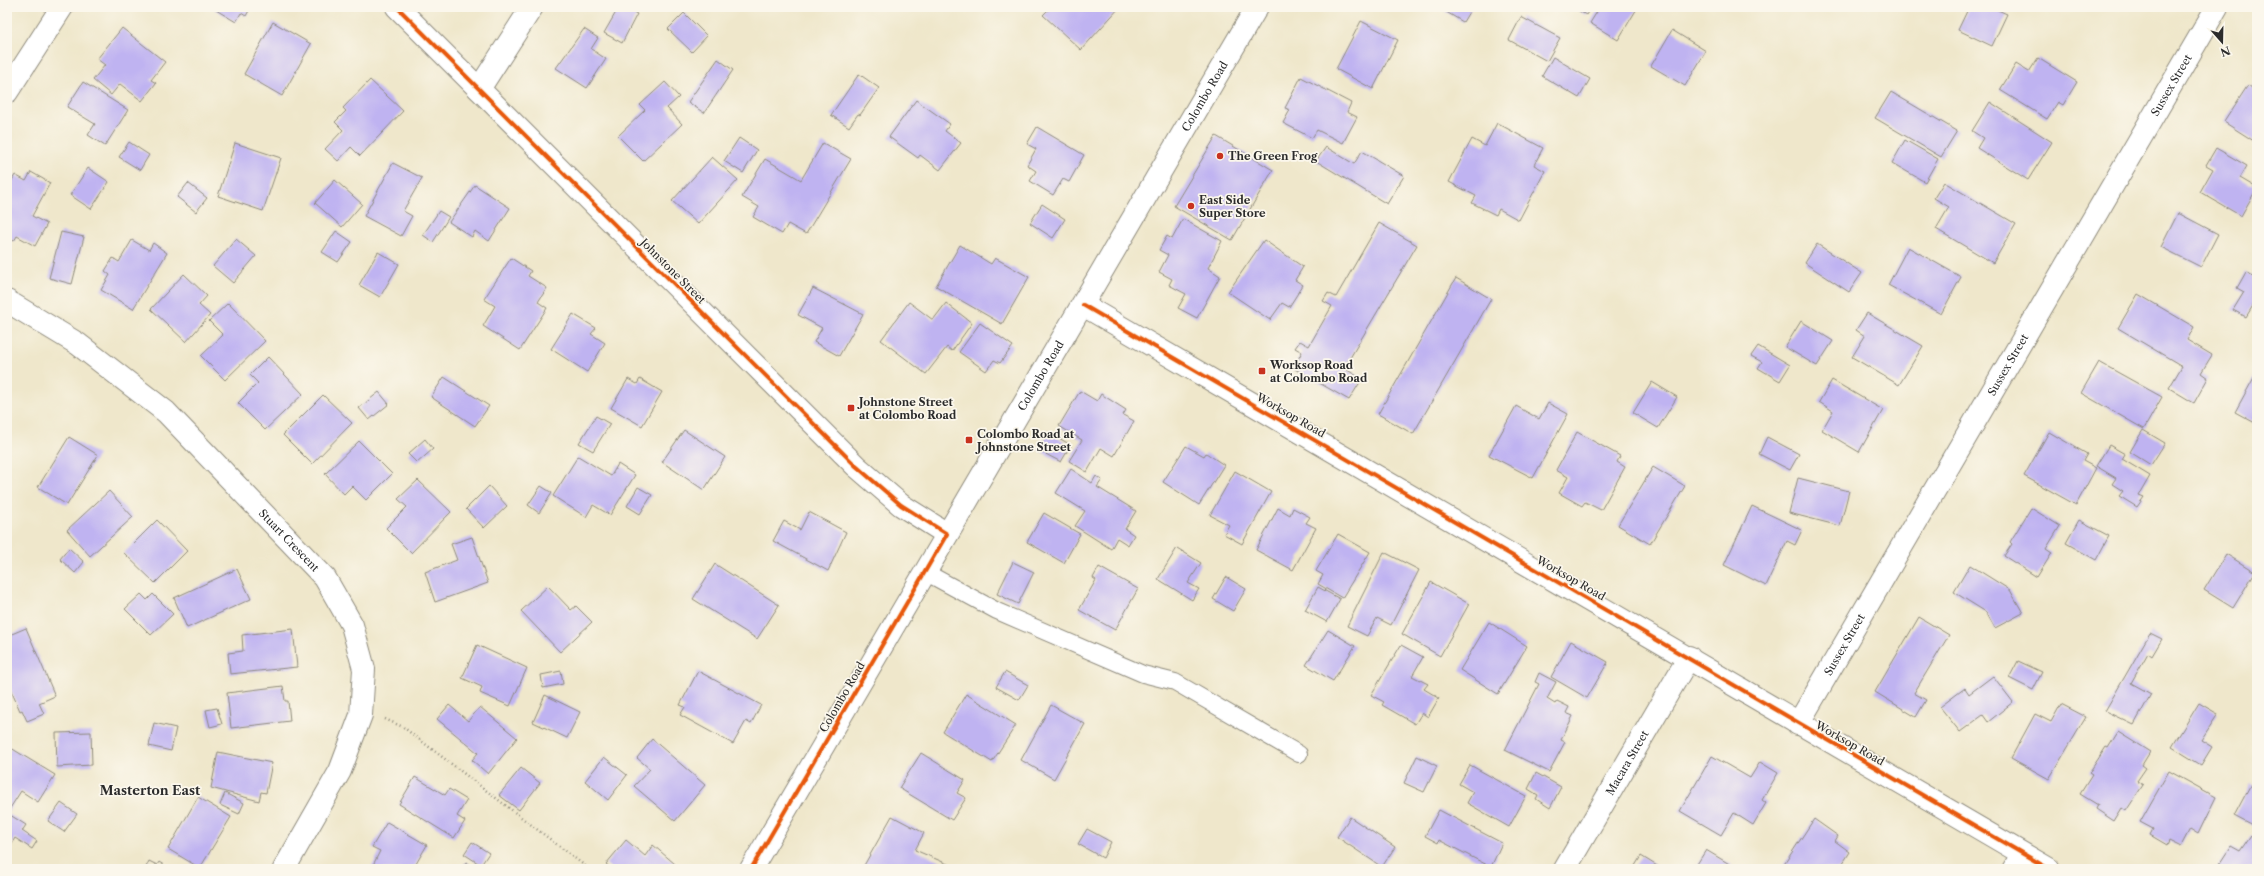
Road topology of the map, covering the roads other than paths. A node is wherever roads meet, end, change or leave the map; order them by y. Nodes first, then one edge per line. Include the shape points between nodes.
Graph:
1 (62, 7) edge
2 (397, 7) edge
3 (532, 7) edge
4 (1257, 7) edge
5 (2217, 7) edge
6 (479, 89) junction
7 (7, 92) edge
8 (7, 301) edge
9 (1083, 305) junction
10 (947, 534) junction
11 (925, 572) junction
12 (1688, 657) junction
13 (1798, 724) junction
14 (1299, 754) dead end
15 (2015, 861) edge
16 (284, 869) edge
17 (751, 869) edge
18 (1565, 869) edge
19 (2049, 869) edge

1 - 7 street
2 - 6 street, Johnstone Street
3 - 6 street
4 - 9 street, Colombo Road
5 - 13 street, Sussex Street
6 - 10 street, Johnstone Street via 856,466 901,505
8 - 16 street, Stuart Crescent via 78,344 166,412 325,578 352,625 364,669 361,715 340,771
9 - 10 street, Colombo Road
9 - 12 street, Worksop Road
10 - 11 street, Colombo Road
11 - 14 lane via 997,611 1143,674 1175,682
11 - 17 street, Colombo Road
12 - 13 street, Worksop Road
12 - 18 street, Macara Street
13 - 15 street, Worksop Road
15 - 19 street, Worksop Road

